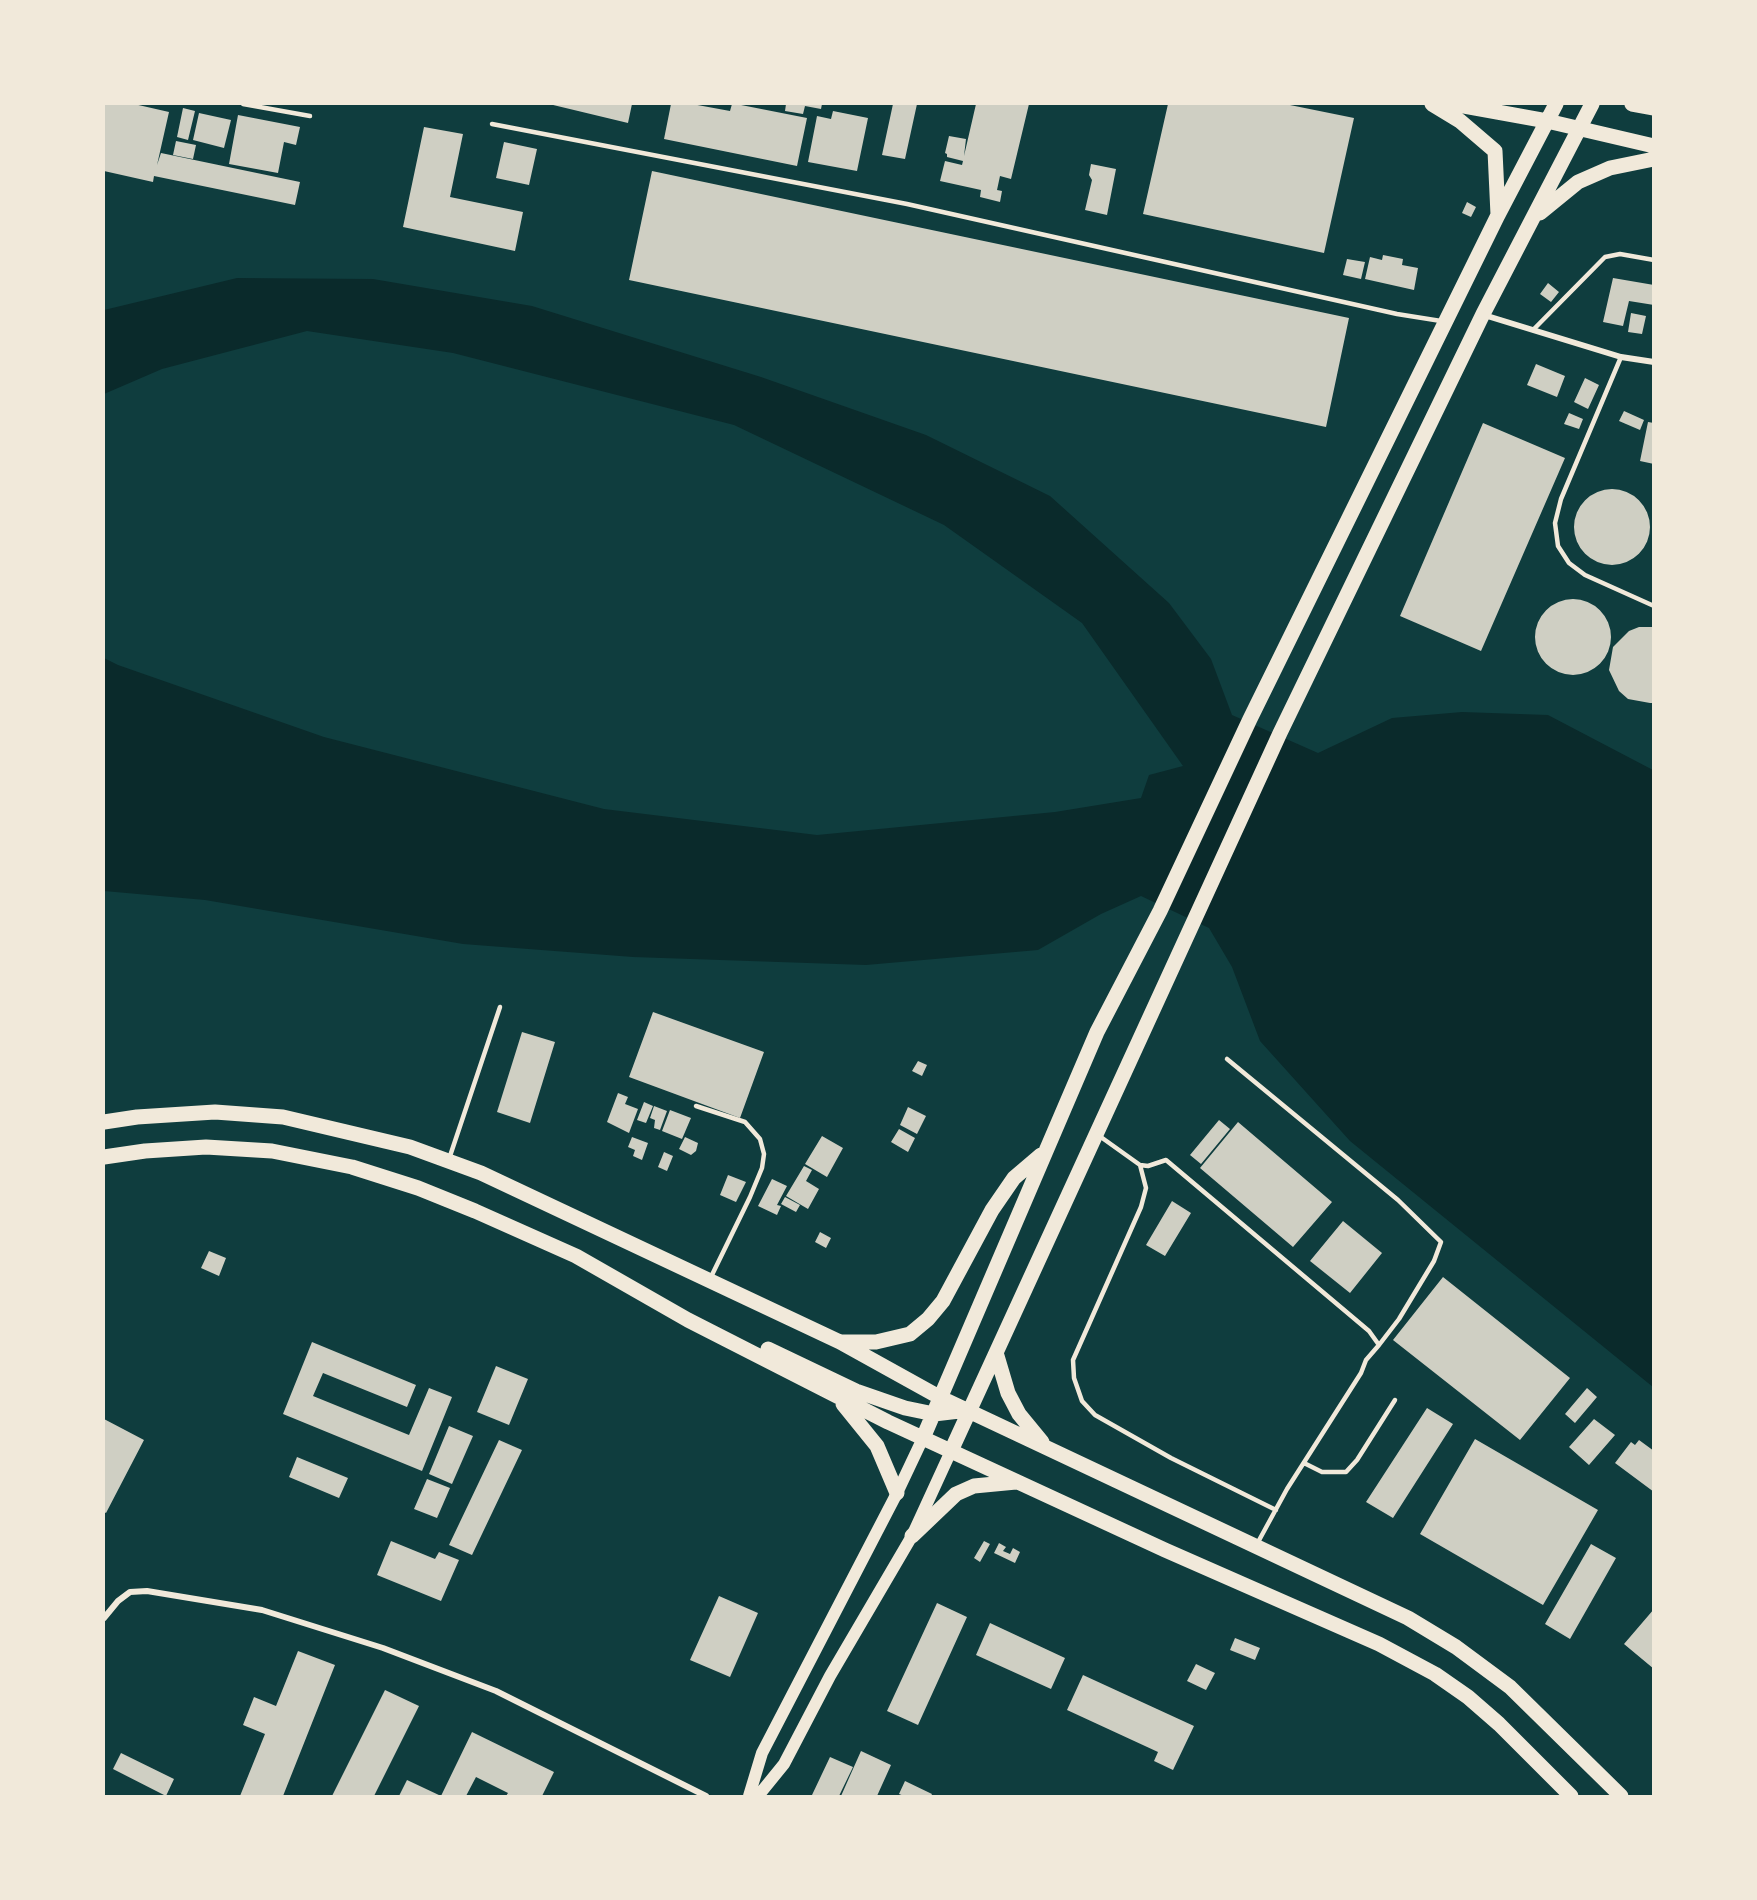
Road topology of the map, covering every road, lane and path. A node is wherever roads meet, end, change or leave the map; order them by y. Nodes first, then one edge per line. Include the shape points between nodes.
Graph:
1 (243, 104) edge
2 (1431, 104) edge
3 (1453, 104) edge
4 (1556, 104) edge
5 (1592, 104) edge
6 (1632, 104) edge
7 (1653, 108) edge
8 (309, 116) dead end
9 (1548, 121) junction
10 (492, 124) dead end
11 (1579, 130) junction
12 (1653, 146) edge
13 (1653, 159) edge
14 (1498, 215) junction
15 (1533, 219) junction
16 (1653, 260) edge
17 (1483, 314) junction
18 (1445, 322) junction
19 (1533, 330) junction
20 (1621, 357) junction
21 (1653, 362) edge
22 (1653, 606) edge
23 (500, 1007) dead end
24 (1227, 1059) dead end
25 (1072, 1087) junction
26 (696, 1106) dead end
27 (104, 1122) edge
28 (1096, 1134) junction
29 (104, 1157) edge
30 (448, 1161) junction
31 (1140, 1165) junction
32 (576, 1256) junction
33 (709, 1281) junction
34 (840, 1342) junction
35 (1378, 1345) junction
36 (997, 1356) junction
37 (837, 1397) junction
38 (941, 1398) junction
39 (1395, 1400) dead end
40 (970, 1410) junction
41 (934, 1414) junction
42 (923, 1438) junction
43 (1046, 1446) junction
44 (951, 1451) junction
45 (1304, 1463) junction
46 (1018, 1481) junction
47 (897, 1493) junction
48 (1276, 1510) junction
49 (912, 1536) junction
50 (1256, 1546) junction
51 (104, 1618) edge
52 (706, 1797) edge
53 (749, 1797) edge
54 (758, 1797) edge
55 (1571, 1797) edge
56 (1621, 1797) edge

1 - 8 lane
2 - 14 main road via 1460,121 1495,151
3 - 9 main road
4 - 9 main road
5 - 11 main road
6 - 7 main road
9 - 11 main road
9 - 14 main road
10 - 18 lane via 907,204
11 - 12 main road
11 - 15 main road
13 - 15 main road via 1610,168 1578,182
14 - 18 main road
15 - 17 main road
16 - 19 lane via 1620,254 1605,257
17 - 19 street
17 - 28 main road via 1280,733
18 - 25 main road
19 - 20 street
20 - 21 street
20 - 22 lane via 1561,499 1555,523 1558,546 1569,563
23 - 30 lane
24 - 35 lane via 1398,1200 1441,1242 1434,1261
25 - 34 main road via 1043,1153 1014,1178 992,1210 943,1301 928,1318 910,1334 876,1342
25 - 38 main road
26 - 33 lane via 745,1122 760,1138 764,1154 754,1188
27 - 30 main road via 215,1112 283,1117 353,1131
28 - 31 lane
28 - 36 main road
29 - 32 main road via 207,1147 312,1158 418,1188
30 - 33 main road
31 - 35 lane via 1166,1160 1370,1331
31 - 48 lane via 1146,1188 1142,1207 1073,1360 1082,1401 1095,1415 1171,1458
32 - 37 main road via 688,1320
32 - 41 main road via 856,1390 904,1408
33 - 34 main road
34 - 38 main road
35 - 45 lane
36 - 40 main road
36 - 43 main road via 1008,1394
37 - 42 main road
37 - 47 main road via 877,1446
38 - 40 main road
38 - 41 main road
39 - 45 lane via 1346,1472 1322,1472
40 - 41 main road
40 - 43 main road
40 - 44 main road
41 - 42 main road
42 - 44 main road
42 - 47 main road
43 - 50 main road
44 - 46 main road
44 - 49 main road
45 - 48 lane
46 - 49 main road via 974,1486 956,1494
46 - 55 main road via 1379,1644 1435,1674 1499,1724
47 - 53 main road via 762,1753
48 - 50 lane
49 - 54 main road via 784,1764
50 - 56 main road via 1408,1618 1456,1647 1510,1687
51 - 52 street via 130,1593 147,1591 262,1610 383,1648 496,1691

